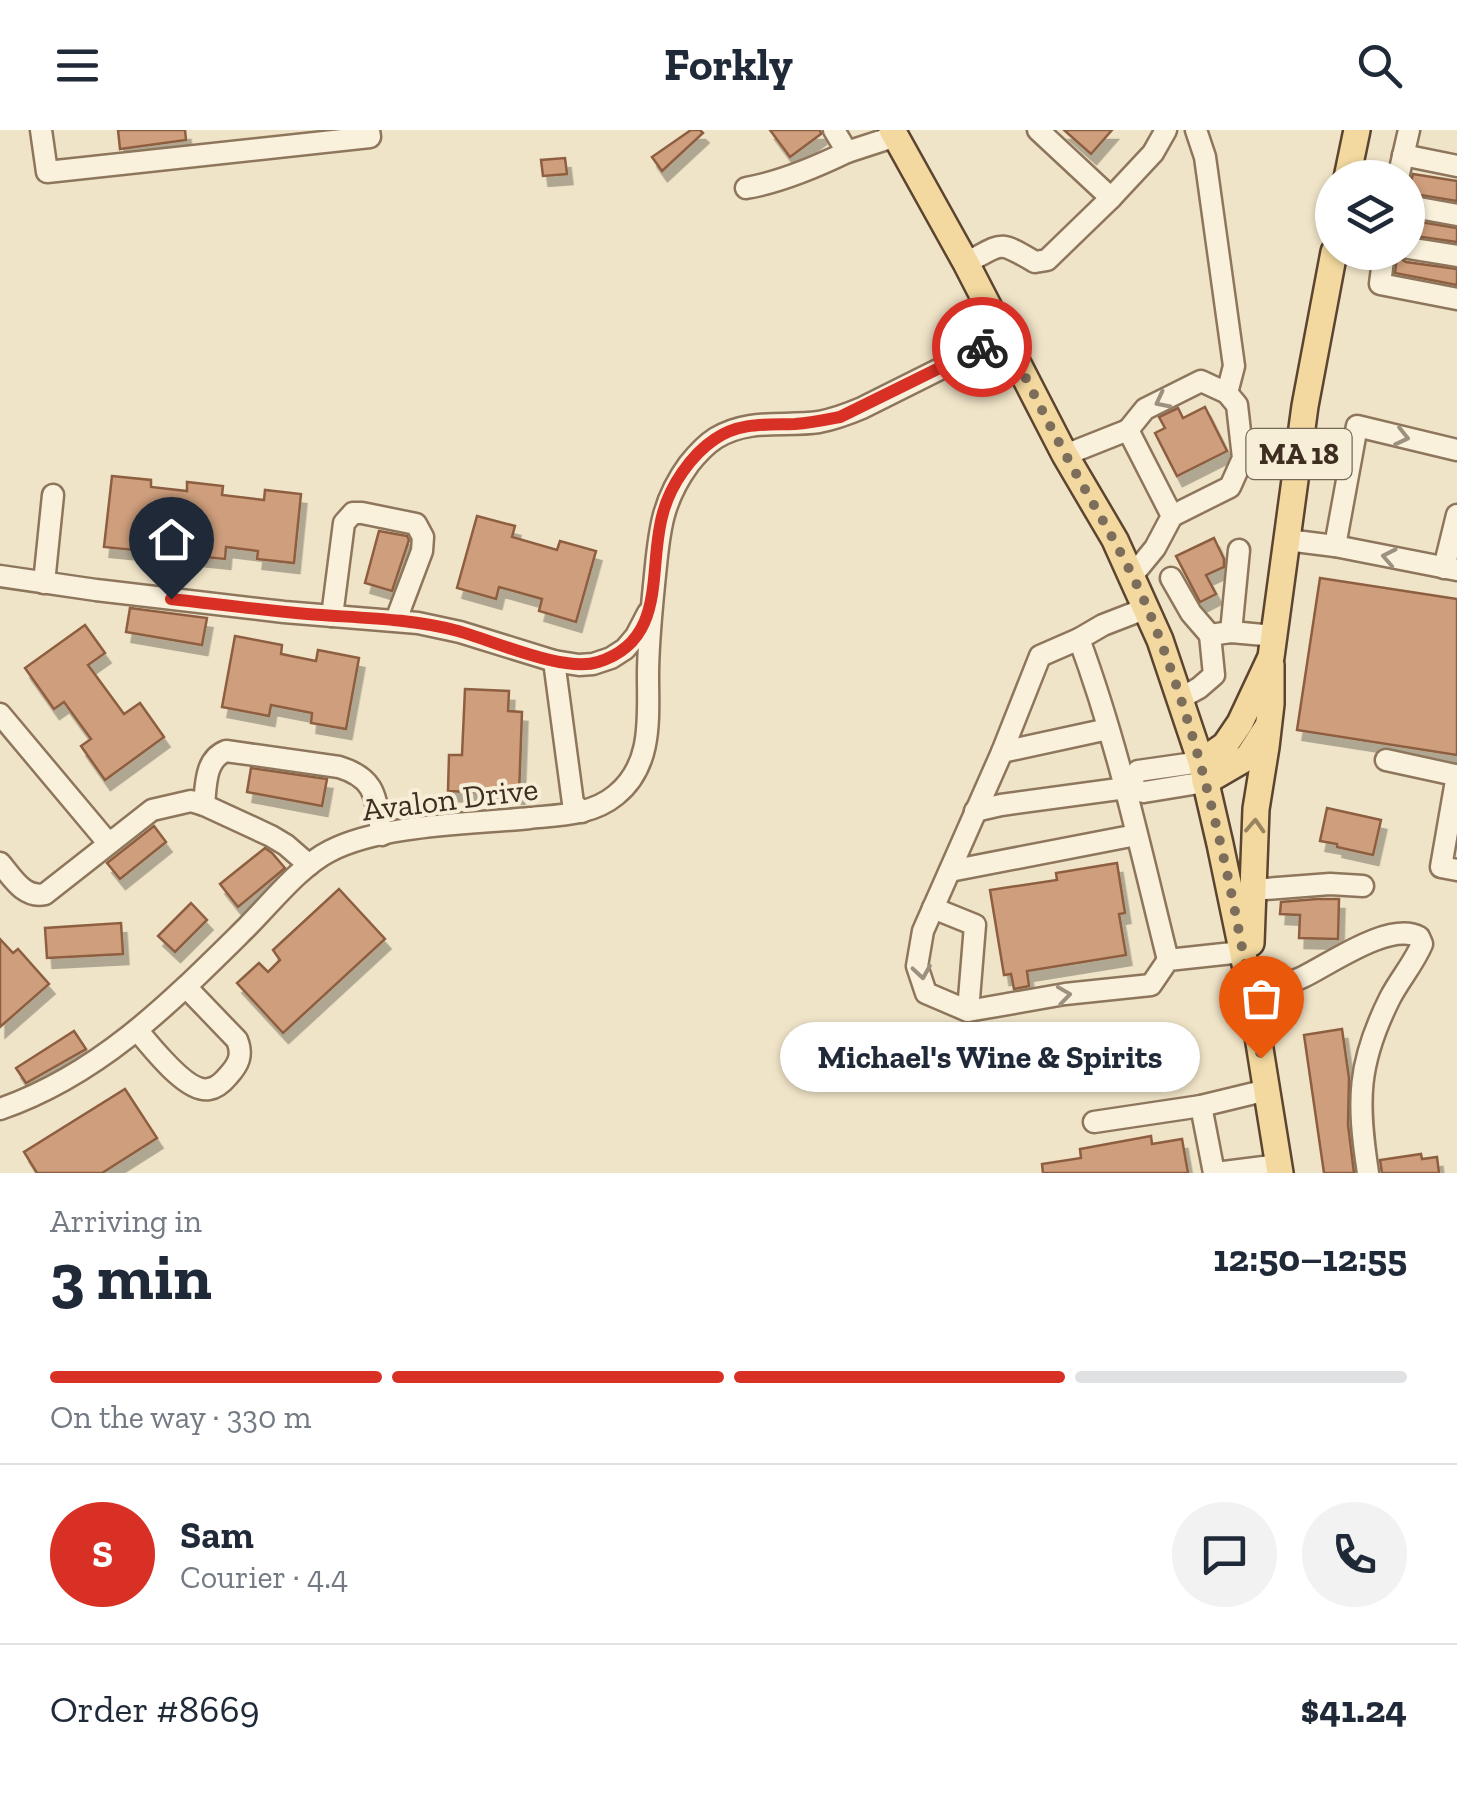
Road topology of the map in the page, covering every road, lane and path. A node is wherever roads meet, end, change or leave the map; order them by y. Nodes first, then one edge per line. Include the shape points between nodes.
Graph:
1 (40, 130) edge
2 (369, 130) edge
3 (834, 130) edge
4 (1038, 130) edge
5 (1166, 130) edge
6 (1196, 130) edge
7 (1357, 130) edge
8 (1409, 130) edge
9 (894, 133) edge
10 (847, 152) junction
11 (1403, 156) junction
12 (1351, 160) edge
13 (1402, 160) edge
14 (1457, 166) edge
15 (746, 188) dead end
16 (1111, 198) junction
17 (1425, 209) edge
18 (1457, 215) edge
19 (1425, 251) edge
20 (1457, 256) edge
21 (966, 263) junction
22 (1331, 270) edge
23 (1382, 270) edge
24 (1457, 299) edge
25 (1004, 336) junction
26 (1227, 393) junction
27 (1128, 430) junction
28 (1457, 450) edge
29 (1066, 455) junction
30 (53, 495) dead end
31 (1457, 515) edge
32 (1172, 516) junction
33 (1287, 540) junction
34 (1335, 546) junction
35 (1240, 550) dead end
36 (1450, 569) edge
37 (0, 576) edge
38 (1132, 576) junction
39 (1171, 578) dead end
40 (44, 583) junction
41 (652, 602) junction
42 (1147, 608) junction
43 (332, 616) junction
44 (396, 620) junction
45 (1221, 633) junction
46 (1080, 639) junction
47 (1272, 647) junction
48 (554, 661) junction
49 (1180, 699) junction
50 (0, 714) edge
51 (1268, 725) junction
52 (1108, 729) junction
53 (1002, 752) junction
54 (1386, 760) dead end
55 (1203, 772) junction
56 (1456, 775) edge
57 (1126, 788) junction
58 (204, 804) junction
59 (976, 811) junction
60 (582, 812) junction
61 (382, 835) junction
62 (1136, 835) junction
63 (111, 840) junction
64 (0, 863) edge
65 (310, 866) junction
66 (1457, 870) edge
67 (950, 871) junction
68 (1362, 886) dead end
69 (1252, 890) junction
70 (934, 908) junction
71 (1242, 952) junction
72 (1168, 960) junction
73 (186, 987) junction
74 (1251, 994) junction
75 (968, 1011) junction
76 (137, 1030) junction
77 (1266, 1090) junction
78 (1202, 1106) junction
79 (0, 1110) edge
80 (1094, 1122) dead end
81 (1280, 1169) edge
82 (1215, 1173) edge
83 (1368, 1173) edge

1 - 2 street via 47,172 370,137
3 - 10 street
4 - 16 street
5 - 16 street
6 - 26 street via 1234,366
7 - 12 main road
8 - 11 street
9 - 10 street
9 - 21 main road
10 - 15 street
11 - 13 street
11 - 14 street
16 - 21 street via 1046,260 1035,262 1006,245
17 - 18 street
19 - 20 street
21 - 25 main road
22 - 33 main road, MA 18
23 - 24 street via 1380,284
25 - 29 main road
25 - 41 street, Avalon Drive via 840,417 759,423 715,439 684,471 663,512
26 -> 27 street via 1201,381 1145,409
26 - 32 street via 1236,405 1243,458 1230,487
27 - 29 street
27 - 32 street
34 -> 28 street via 1357,426
29 - 38 main road
30 - 40 street
31 - 36 street
32 - 38 street
33 - 34 street
33 - 47 main road, MA 18
36 -> 34 street
35 - 45 street via 1237,591
37 - 40 street, Avalon Drive
38 - 42 main road
39 - 45 street via 1190,613
40 - 43 street, Avalon Drive
41 - 48 street, Avalon Drive via 636,636 611,658 579,665
41 - 60 street, Avalon Drive via 650,719 641,760 617,795
42 - 46 street
42 - 49 main road
43 - 44 street, Avalon Drive
43 - 44 street via 344,524 362,512 416,524 423,537
44 - 48 street, Avalon Drive
45 - 47 street
45 - 49 street via 1214,676
46 - 52 street
46 - 53 street via 1040,656
47 - 51 main road, MA 18
47 - 55 main road, MA 18 via 1240,723
48 - 60 street via 572,803
49 - 55 main road
50 - 63 street
51 - 55 main road via 1248,757
69 -> 51 main road
52 - 53 street
52 - 57 street
53 - 59 street
54 - 56 street
55 - 57 street via 1138,771
55 - 71 main road
56 - 66 street via 1441,867
57 - 59 street
57 - 62 street
58 - 61 street via 213,760 226,751 339,767 368,782
58 - 63 street via 152,810
58 - 65 street via 286,844
59 - 67 street
60 - 61 street, Avalon Drive
61 - 65 street, Avalon Drive via 348,842
62 - 67 street
62 - 72 street
63 - 64 street via 37,896
65 - 73 street, Avalon Drive
67 - 70 street
68 - 69 street
69 - 74 main road
70 - 75 street via 975,925
70 -> 75 street via 917,966 926,993
71 - 72 street
71 - 74 main road
75 -> 72 street via 1151,985
73 - 76 street, Avalon Drive
73 - 76 street via 237,1040 240,1058 224,1080 213,1089 190,1086
74 - 77 main road
74 - 83 street via 1280,988 1362,944 1405,932 1419,937 1422,944 1390,998 1363,1070
76 - 79 street, Avalon Drive via 84,1070
77 - 78 street
77 - 81 main road
78 - 80 street
78 - 82 street
81 - 82 street

